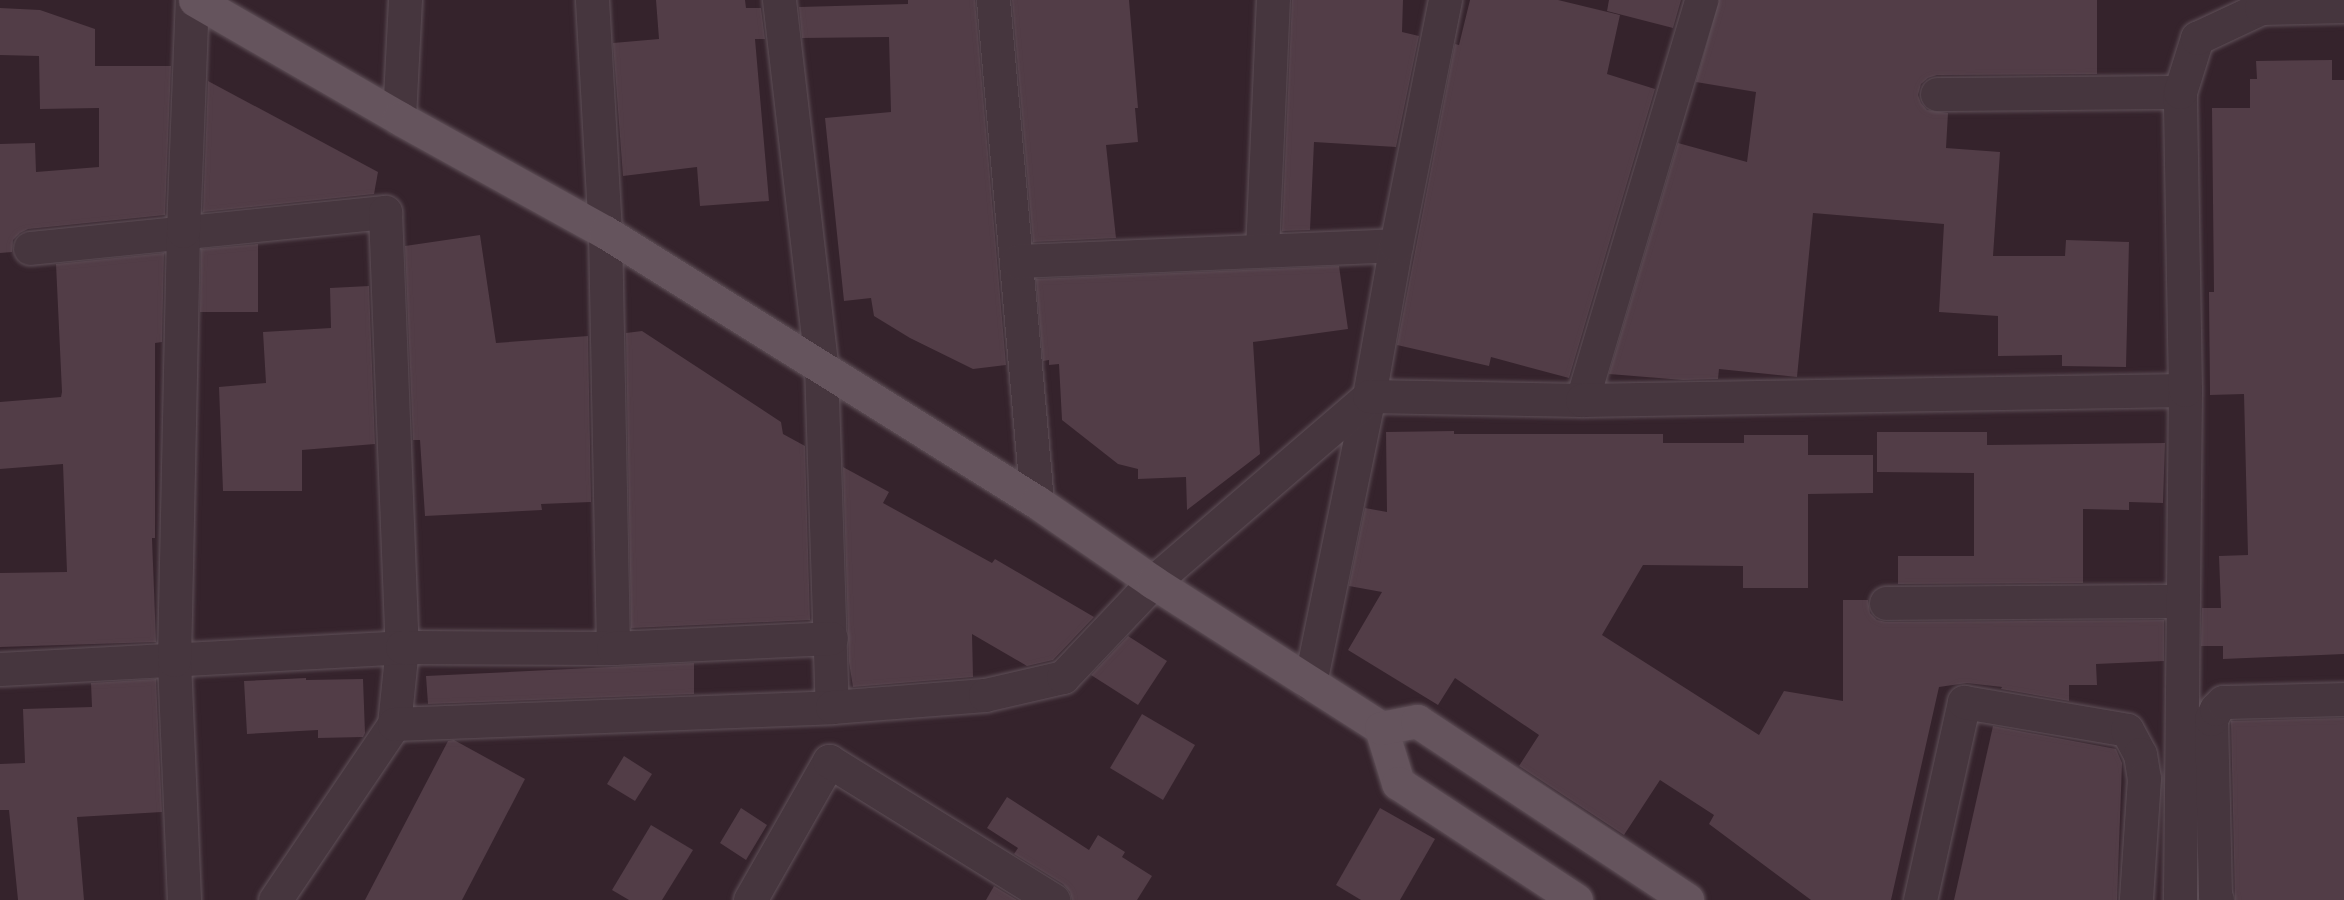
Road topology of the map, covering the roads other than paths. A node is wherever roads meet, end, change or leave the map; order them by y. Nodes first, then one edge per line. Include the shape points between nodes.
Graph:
1 (193, 0) edge
2 (405, 0) edge
3 (592, 0) edge
4 (778, 0) edge
5 (993, 0) edge
6 (1273, 0) edge
7 (1445, 0) edge
8 (1701, 0) edge
9 (2344, 6) edge
10 (2180, 92) junction
11 (1937, 94) dead end
12 (399, 118) junction
13 (183, 231) junction
14 (605, 232) junction
15 (1396, 245) junction
16 (30, 248) dead end
17 (1262, 250) junction
18 (1017, 261) junction
19 (821, 365) junction
20 (2185, 390) junction
21 (1369, 396) junction
22 (1582, 400) junction
23 (1037, 501) junction
24 (1153, 582) junction
25 (2182, 601) junction
26 (1886, 603) dead end
27 (831, 638) junction
28 (402, 646) junction
29 (613, 648) junction
30 (174, 660) junction
31 (0, 669) edge
32 (1310, 683) junction
33 (2344, 699) edge
34 (832, 707) junction
35 (393, 724) junction
36 (1381, 728) junction
37 (184, 900) edge
38 (275, 900) edge
39 (750, 900) edge
40 (1053, 900) edge
41 (1576, 900) edge
42 (1687, 900) edge
43 (1920, 900) edge
44 (2136, 900) edge
45 (2180, 900) edge
46 (2217, 900) edge

1 - 12 main road
1 - 13 street
2 - 12 street
3 - 14 street
4 - 19 street
5 - 18 street
6 - 17 street
7 - 15 street
8 - 22 street
9 - 10 street via 2261,8 2197,38
10 - 11 street
10 - 20 street
12 - 14 main road
13 - 16 street
13 - 28 street via 385,212
13 - 30 street
14 - 19 main road
14 - 29 street
15 - 17 street
15 - 21 street
17 - 18 street
18 - 23 street
19 - 23 main road
19 - 27 street
20 - 22 street
20 - 25 street
21 - 22 street
21 - 24 street
21 - 32 street
23 - 24 main road
24 - 32 main road
24 - 34 street via 1063,676 985,695
25 - 26 street
25 - 45 street
27 - 29 street
27 - 34 street
28 - 29 street
28 - 30 street
28 - 35 street
30 - 31 street
30 - 37 street
32 - 36 main road
33 - 46 street via 2223,702 2216,710 2211,719
34 - 35 street
35 - 38 street
36 - 41 main road via 1398,783
36 - 42 main road via 1417,721
39 - 40 street via 829,761
43 - 44 street via 1964,702 2127,730 2140,753 2144,778

